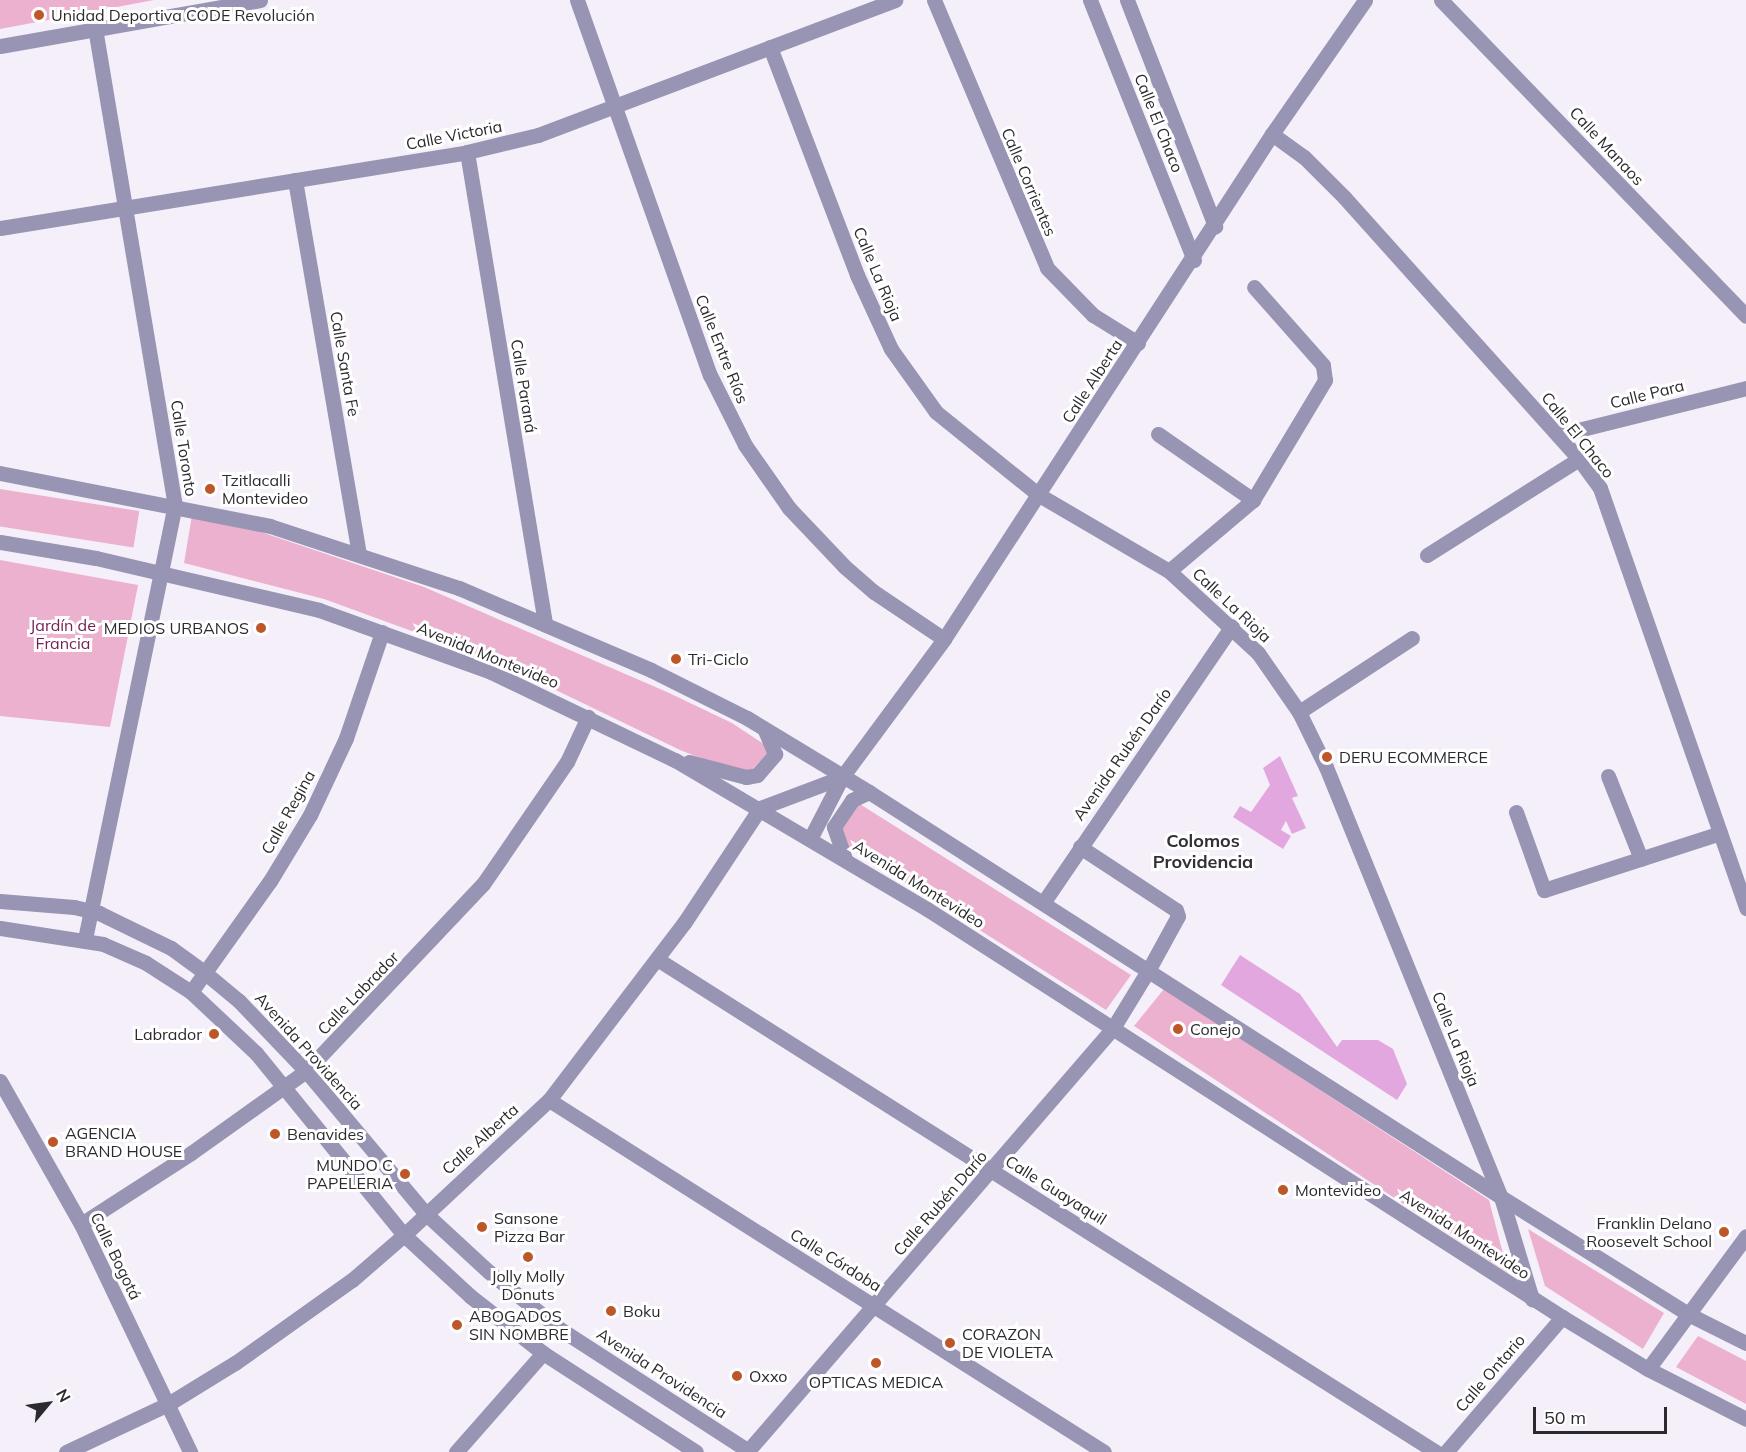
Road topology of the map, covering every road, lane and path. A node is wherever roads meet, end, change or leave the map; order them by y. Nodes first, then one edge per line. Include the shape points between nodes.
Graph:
1 (260, 0) edge
2 (577, 0) edge
3 (895, 0) edge
4 (934, 0) edge
5 (1090, 0) edge
6 (1127, 0) edge
7 (1365, 0) edge
8 (1441, 0) edge
9 (95, 30) junction
10 (0, 46) edge
11 (770, 47) junction
12 (616, 108) junction
13 (1272, 134) junction
14 (467, 153) junction
15 (295, 180) junction
16 (128, 209) junction
17 (1215, 226) junction
18 (0, 228) edge
19 (1194, 260) junction
20 (1254, 287) dead end
21 (1746, 316) edge
22 (1138, 343) junction
23 (1746, 388) edge
24 (1158, 434) dead end
25 (1558, 435) junction
26 (1579, 459) junction
27 (0, 473) edge
28 (1039, 495) junction
29 (1253, 500) junction
30 (175, 506) junction
31 (0, 542) edge
32 (359, 554) junction
33 (1427, 555) dead end
34 (1169, 571) junction
35 (161, 573) junction
36 (545, 625) junction
37 (1232, 626) junction
38 (382, 632) junction
39 (1412, 638) dead end
40 (944, 639) junction
41 (1299, 712) junction
42 (588, 717) junction
43 (765, 730) junction
44 (675, 760) junction
45 (1608, 776) dead end
46 (842, 777) junction
47 (869, 792) junction
48 (760, 808) junction
49 (1516, 812) dead end
50 (1720, 833) junction
51 (810, 838) junction
52 (1080, 847) junction
53 (845, 859) junction
54 (1641, 859) junction
55 (1740, 874) edge
56 (0, 901) edge
57 (1043, 903) junction
58 (1746, 908) edge
59 (90, 911) junction
60 (0, 928) edge
61 (85, 939) junction
62 (657, 959) junction
63 (1149, 969) junction
64 (204, 972) junction
65 (191, 992) junction
66 (1113, 1028) junction
67 (306, 1071) junction
68 (0, 1081) edge
69 (285, 1088) junction
70 (549, 1100) junction
71 (992, 1171) junction
72 (1501, 1197) junction
73 (425, 1214) junction
74 (81, 1224) junction
75 (404, 1235) junction
76 (1746, 1236) edge
77 (1532, 1299) junction
78 (873, 1305) junction
79 (1688, 1314) junction
80 (1562, 1317) junction
81 (1746, 1343) edge
82 (543, 1353) junction
83 (1648, 1369) junction
84 (168, 1404) junction
85 (1746, 1419) edge
86 (66, 1452) edge
87 (190, 1452) edge
88 (456, 1452) edge
89 (696, 1452) edge
90 (748, 1452) edge
91 (1104, 1452) edge
92 (1436, 1452) edge
93 (1446, 1452) edge

1 - 9 street
2 - 12 street, Calle Entre Ríos
3 - 11 street, Calle Victoria
4 - 22 street, Calle Corrientes via 1047,268 1086,309
5 - 19 street, Calle El Chaco
6 - 17 street, Calle El Chaco
7 - 13 street, Calle Alberta
8 - 21 street, Calle Manaos
9 - 10 street
9 - 16 street, Calle Toronto
11 - 12 street, Calle Victoria
11 - 28 street, Calle La Rioja via 857,276 891,349 936,412
12 - 14 street, Calle Victoria via 538,135
12 - 40 street, Calle Entre Ríos via 710,375 745,445 789,508 845,567 874,592
13 - 17 street, Calle Alberta
13 - 25 street, Calle El Chaco via 1304,157 1344,197
14 - 15 street, Calle Victoria
14 - 36 street, Calle Paraná
15 - 16 street, Calle Victoria
15 - 32 street, Calle Santa Fe
16 - 18 street, Calle Victoria
16 - 30 street, Calle Toronto
17 - 19 street, Calle Alberta
19 - 22 street, Calle Alberta
20 - 29 street via 1327,372
22 - 28 street, Calle Alberta
23 - 25 street, Calle Para
24 - 29 street
25 - 26 street, Calle El Chaco
26 - 33 street
26 - 50 street, Calle El Chaco via 1609,506
27 - 30 street
28 - 34 street, Calle La Rioja
28 - 40 street, Calle Alberta
29 - 34 street
30 - 32 street via 270,526
30 - 35 street, Calle Toronto
31 - 35 street, Avenida Montevideo
32 - 36 street via 459,588
34 - 37 street, Calle La Rioja
35 - 38 street, Avenida Montevideo via 248,591
35 - 59 street, Calle Toronto
36 - 43 street via 651,670
37 - 41 street, Calle La Rioja via 1258,653
37 - 52 street, Avenida Rubén Darío
38 - 42 street, Avenida Montevideo via 491,672
38 - 64 street, Calle Regina via 346,738 310,815 270,881
39 - 41 street
40 - 46 street, Calle Alberta
41 - 72 street, Calle La Rioja via 1326,767
42 - 44 street, Avenida Montevideo
42 - 67 street, Calle Labrador via 567,762 483,884
43 - 44 street via 775,754 757,775 746,777
43 - 46 street
44 - 48 street, Avenida Montevideo
45 - 54 street
46 - 47 street
46 - 48 street
46 - 51 street, Calle Alberta
47 - 53 street via 852,800 834,827
47 - 57 street
48 - 51 street, Avenida Montevideo
48 - 62 street, Calle Alberta
49 - 54 street via 1544,890
50 - 54 street
50 - 55 street, Calle El Chaco
51 - 53 street, Avenida Montevideo
52 - 57 street, Avenida Rubén Darío
52 - 63 street, Calle Rubén Darío via 1176,910 1178,916
53 - 66 street, Avenida Montevideo
55 - 58 street, Calle El Chaco
56 - 59 street, Avenida Providencia
57 - 63 street
59 - 61 street, Calle Toronto
59 - 64 street, Avenida Providencia via 123,922
60 - 61 street
61 - 65 street via 146,963
62 - 70 street, Calle Alberta
62 - 71 street, Calle Guayaquil
63 - 66 street, Calle Rubén Darío
63 - 72 street
64 - 65 street, Calle Regina
64 - 67 street, Avenida Providencia via 239,1001
65 - 69 street via 241,1038
66 - 71 street, Calle Rubén Darío
66 - 77 street, Avenida Montevideo
67 - 69 street, Calle Labrador
67 - 73 street, Avenida Providencia
68 - 74 street, Calle Bogotá
69 - 74 street, Calle Labrador
69 - 75 street
70 - 73 street, Calle Alberta
70 - 78 street, Calle Córdoba
71 - 78 street, Calle Rubén Darío
71 - 92 street, Calle Guayaquil
72 - 77 street, Calle La Rioja
72 - 79 street
73 - 75 street, Calle Alberta
73 - 90 street, Avenida Providencia via 560,1329
74 - 84 street, Calle Bogotá
75 - 82 street via 470,1296
75 - 84 street, Calle Alberta via 291,1325
76 - 79 street
77 - 80 street, Avenida Montevideo
78 - 90 street, Calle Rubén Darío
78 - 91 street, Calle Córdoba
79 - 81 street
79 - 83 street
80 - 83 street, Avenida Montevideo
80 - 93 street, Calle Ontario
82 - 88 street
82 - 89 street
83 - 85 street, Avenida Montevideo
84 - 86 street, Calle Alberta
84 - 87 street, Calle Bogotá

